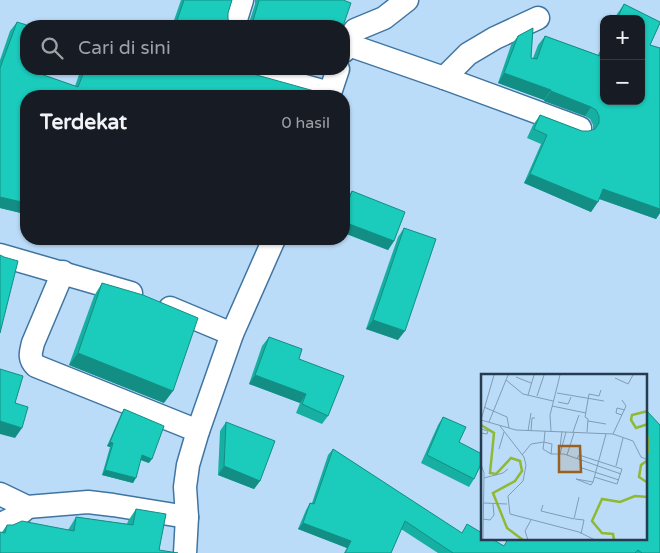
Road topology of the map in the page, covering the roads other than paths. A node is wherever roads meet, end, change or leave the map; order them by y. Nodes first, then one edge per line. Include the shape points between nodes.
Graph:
1 (242, 0) edge
2 (407, 0) edge
3 (538, 18) dead end
4 (236, 20) edge
5 (350, 39) edge
6 (350, 50) edge
7 (263, 75) edge
8 (336, 75) edge
9 (444, 78) junction
10 (313, 90) edge
11 (332, 90) edge
12 (580, 128) edge
13 (271, 245) edge
14 (0, 255) edge
15 (64, 272) junction
16 (232, 334) junction
17 (198, 431) junction
18 (0, 494) edge
19 (27, 506) junction
20 (187, 517) junction
21 (0, 524) edge
22 (185, 553) edge

1 - 4 street
2 - 5 street via 384,18 355,30
3 - 9 street via 468,54
6 - 9 street
7 - 10 street
8 - 11 street
9 - 12 street
13 - 16 street
14 - 15 street
15 - 16 street via 139,295
15 - 17 street via 33,343 32,362
16 - 17 street
17 - 20 street via 185,487
18 - 19 street
19 - 20 street via 88,502
19 - 21 street
20 - 22 street

